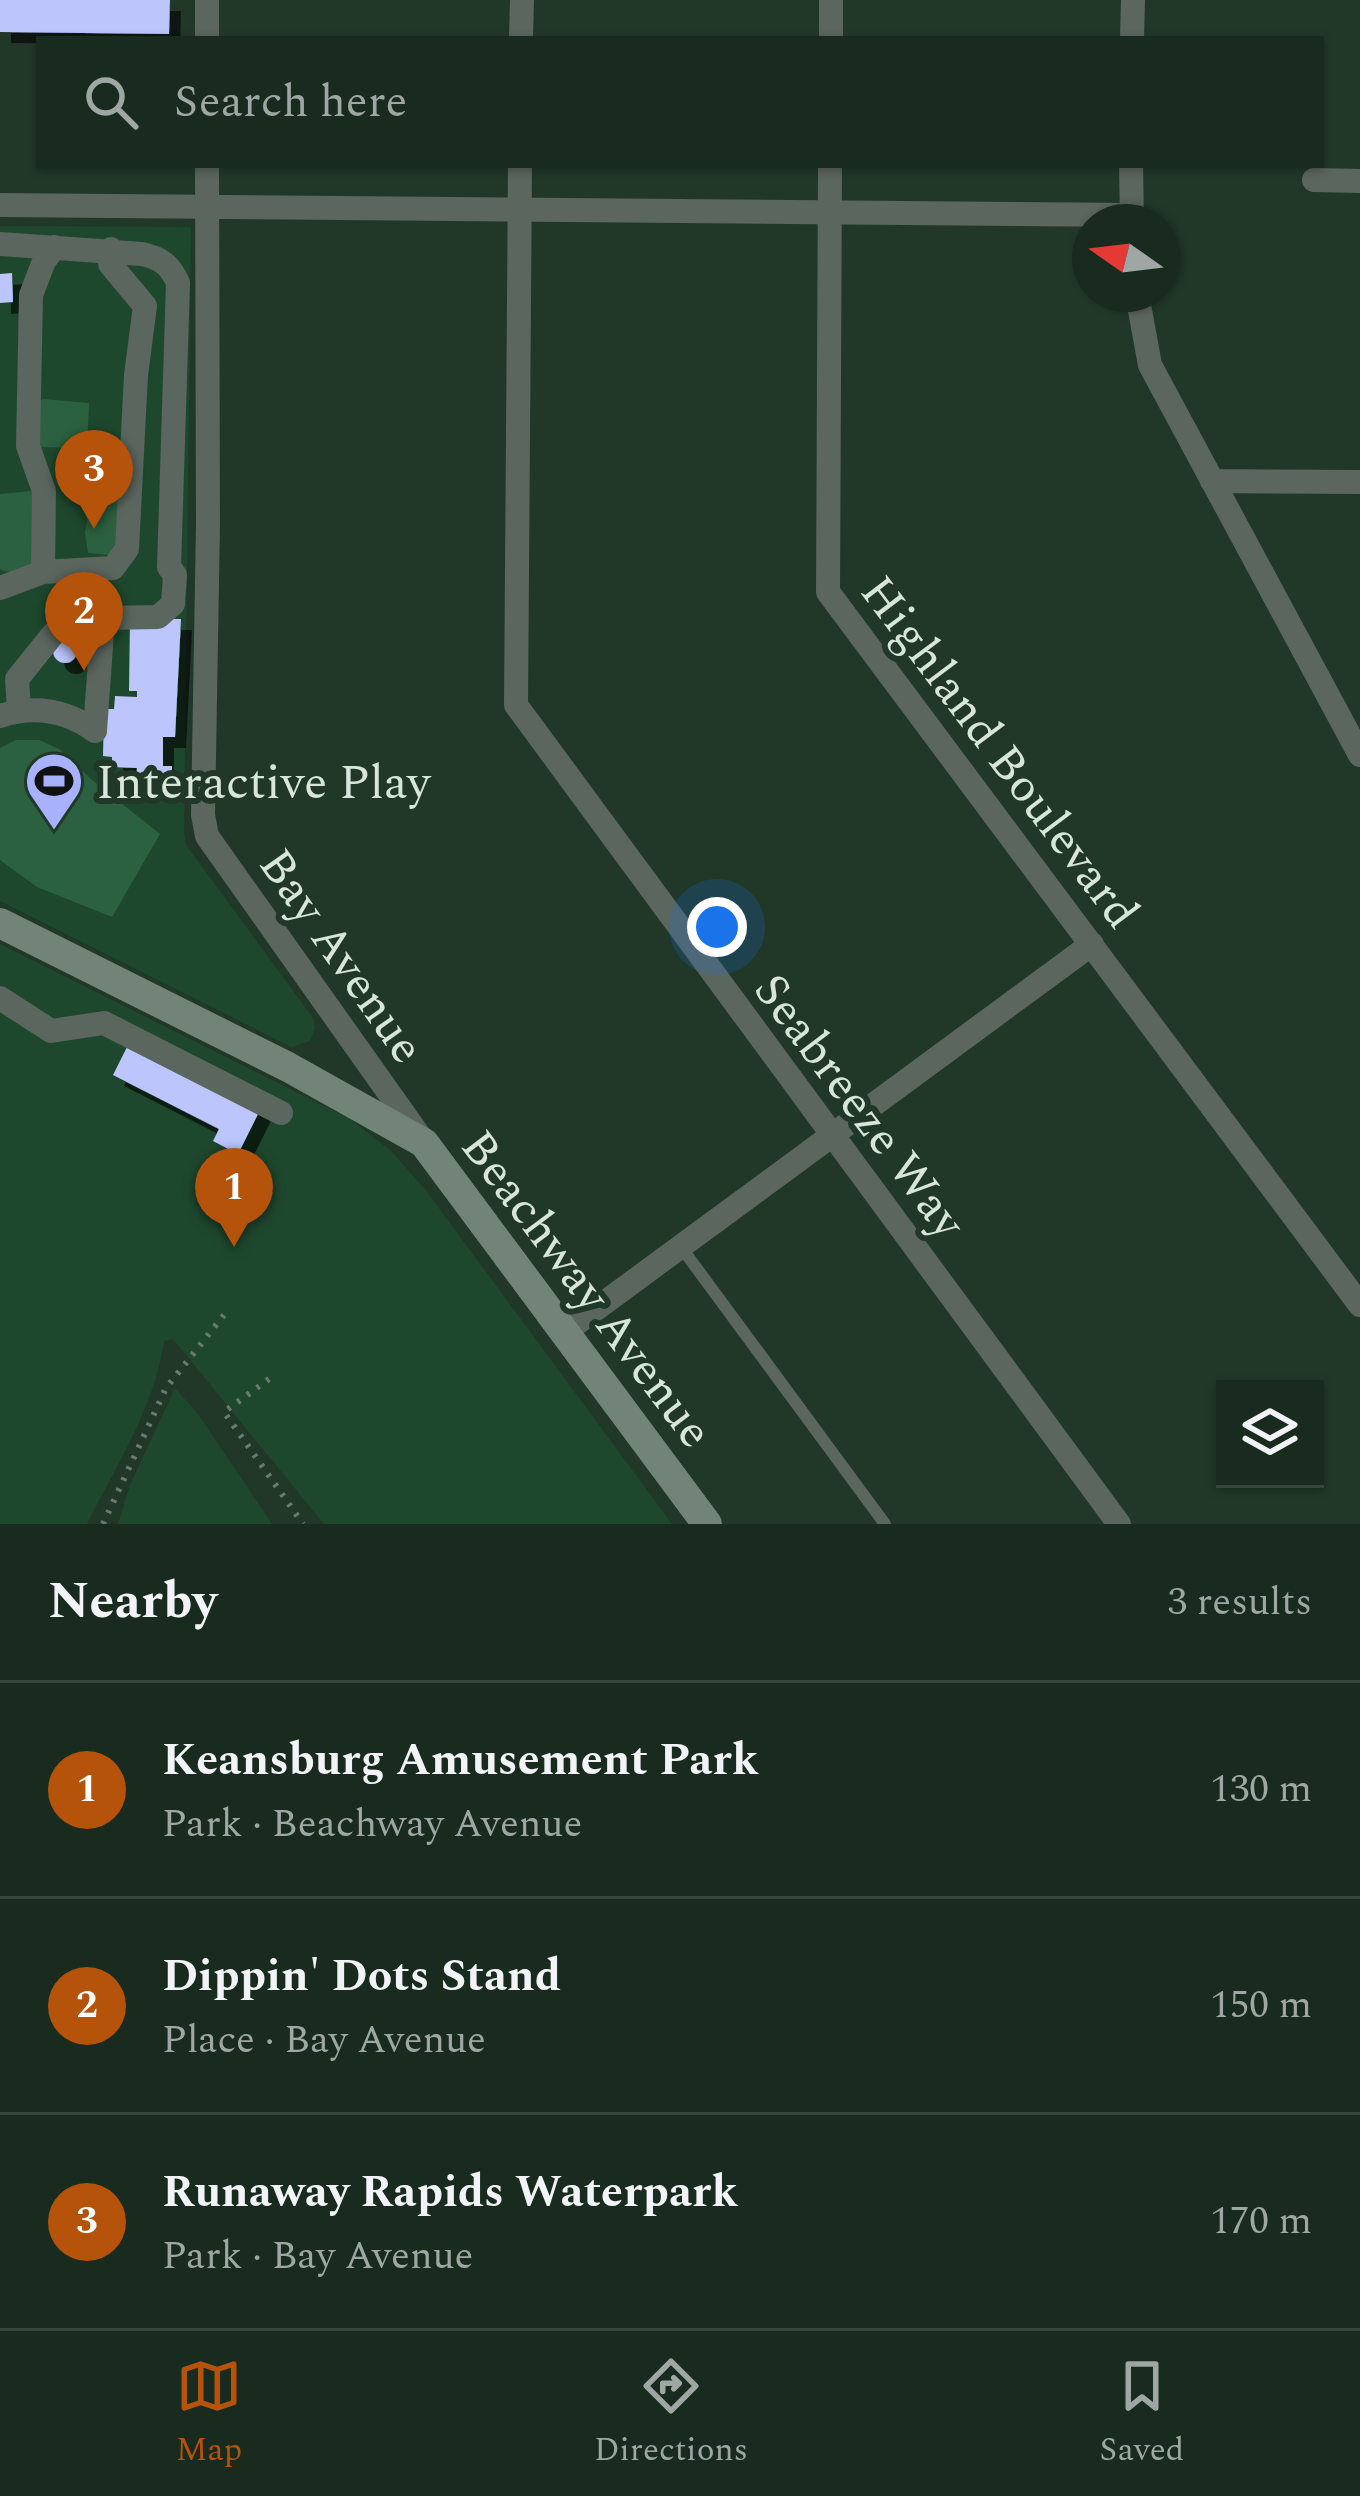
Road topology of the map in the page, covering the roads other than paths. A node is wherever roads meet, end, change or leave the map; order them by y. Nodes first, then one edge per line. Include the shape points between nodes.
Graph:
1 (207, 0) edge
2 (522, 0) edge
3 (831, 0) edge
4 (1132, 0) edge
5 (207, 36) edge
6 (521, 36) edge
7 (831, 36) edge
8 (1132, 36) edge
9 (207, 168) edge
10 (520, 168) edge
11 (830, 168) edge
12 (1132, 168) edge
13 (1315, 180) dead end
14 (1360, 181) edge
15 (1131, 204) edge
16 (0, 205) edge
17 (207, 207) junction
18 (519, 210) junction
19 (829, 214) junction
20 (1072, 218) edge
21 (0, 244) edge
22 (111, 249) junction
23 (50, 254) junction
24 (1140, 312) edge
25 (131, 454) junction
26 (171, 454) junction
27 (1212, 481) junction
28 (1360, 482) edge
29 (43, 572) junction
30 (0, 588) edge
31 (103, 618) junction
32 (5, 713) edge
33 (1360, 755) edge
34 (0, 923) edge
35 (1092, 944) junction
36 (0, 998) edge
37 (281, 1113) dead end
38 (832, 1137) junction
39 (424, 1143) junction
40 (681, 1247) junction
41 (1360, 1305) edge
42 (566, 1331) junction
43 (707, 1524) edge
44 (885, 1524) edge
45 (1119, 1524) edge

1 - 5 street
2 - 6 street
3 - 7 street
4 - 8 street
9 - 17 street, Bay Avenue
10 - 18 street, Seabreeze Way
11 - 19 street, Highland Boulevard
12 - 15 street
13 - 14 street
16 - 17 street
17 - 18 street
17 - 39 street, Bay Avenue via 207,836
18 - 19 street
18 - 38 street, Seabreeze Way via 516,705
19 - 20 street
19 - 35 street, Highland Boulevard via 828,592
21 - 23 street
22 - 23 street
22 - 25 street via 110,264 145,306
22 - 26 street via 158,258 178,283
23 - 29 street via 32,295 28,446 44,491
24 - 27 street via 1150,365
25 - 26 street
25 - 29 street via 122,561
26 - 31 street via 173,604 158,616
27 - 28 street
27 - 33 street
29 - 30 street
31 - 32 street via 50,637 17,679
31 - 32 street via 95,731 68,715
34 - 39 street, Beachway Avenue
35 - 38 street
35 - 41 street, Highland Boulevard
36 - 37 street via 51,1031 104,1023
38 - 40 street
38 - 45 street, Seabreeze Way
39 - 42 street, Beachway Avenue
40 - 42 street
40 - 44 lane
42 - 43 street, Beachway Avenue

